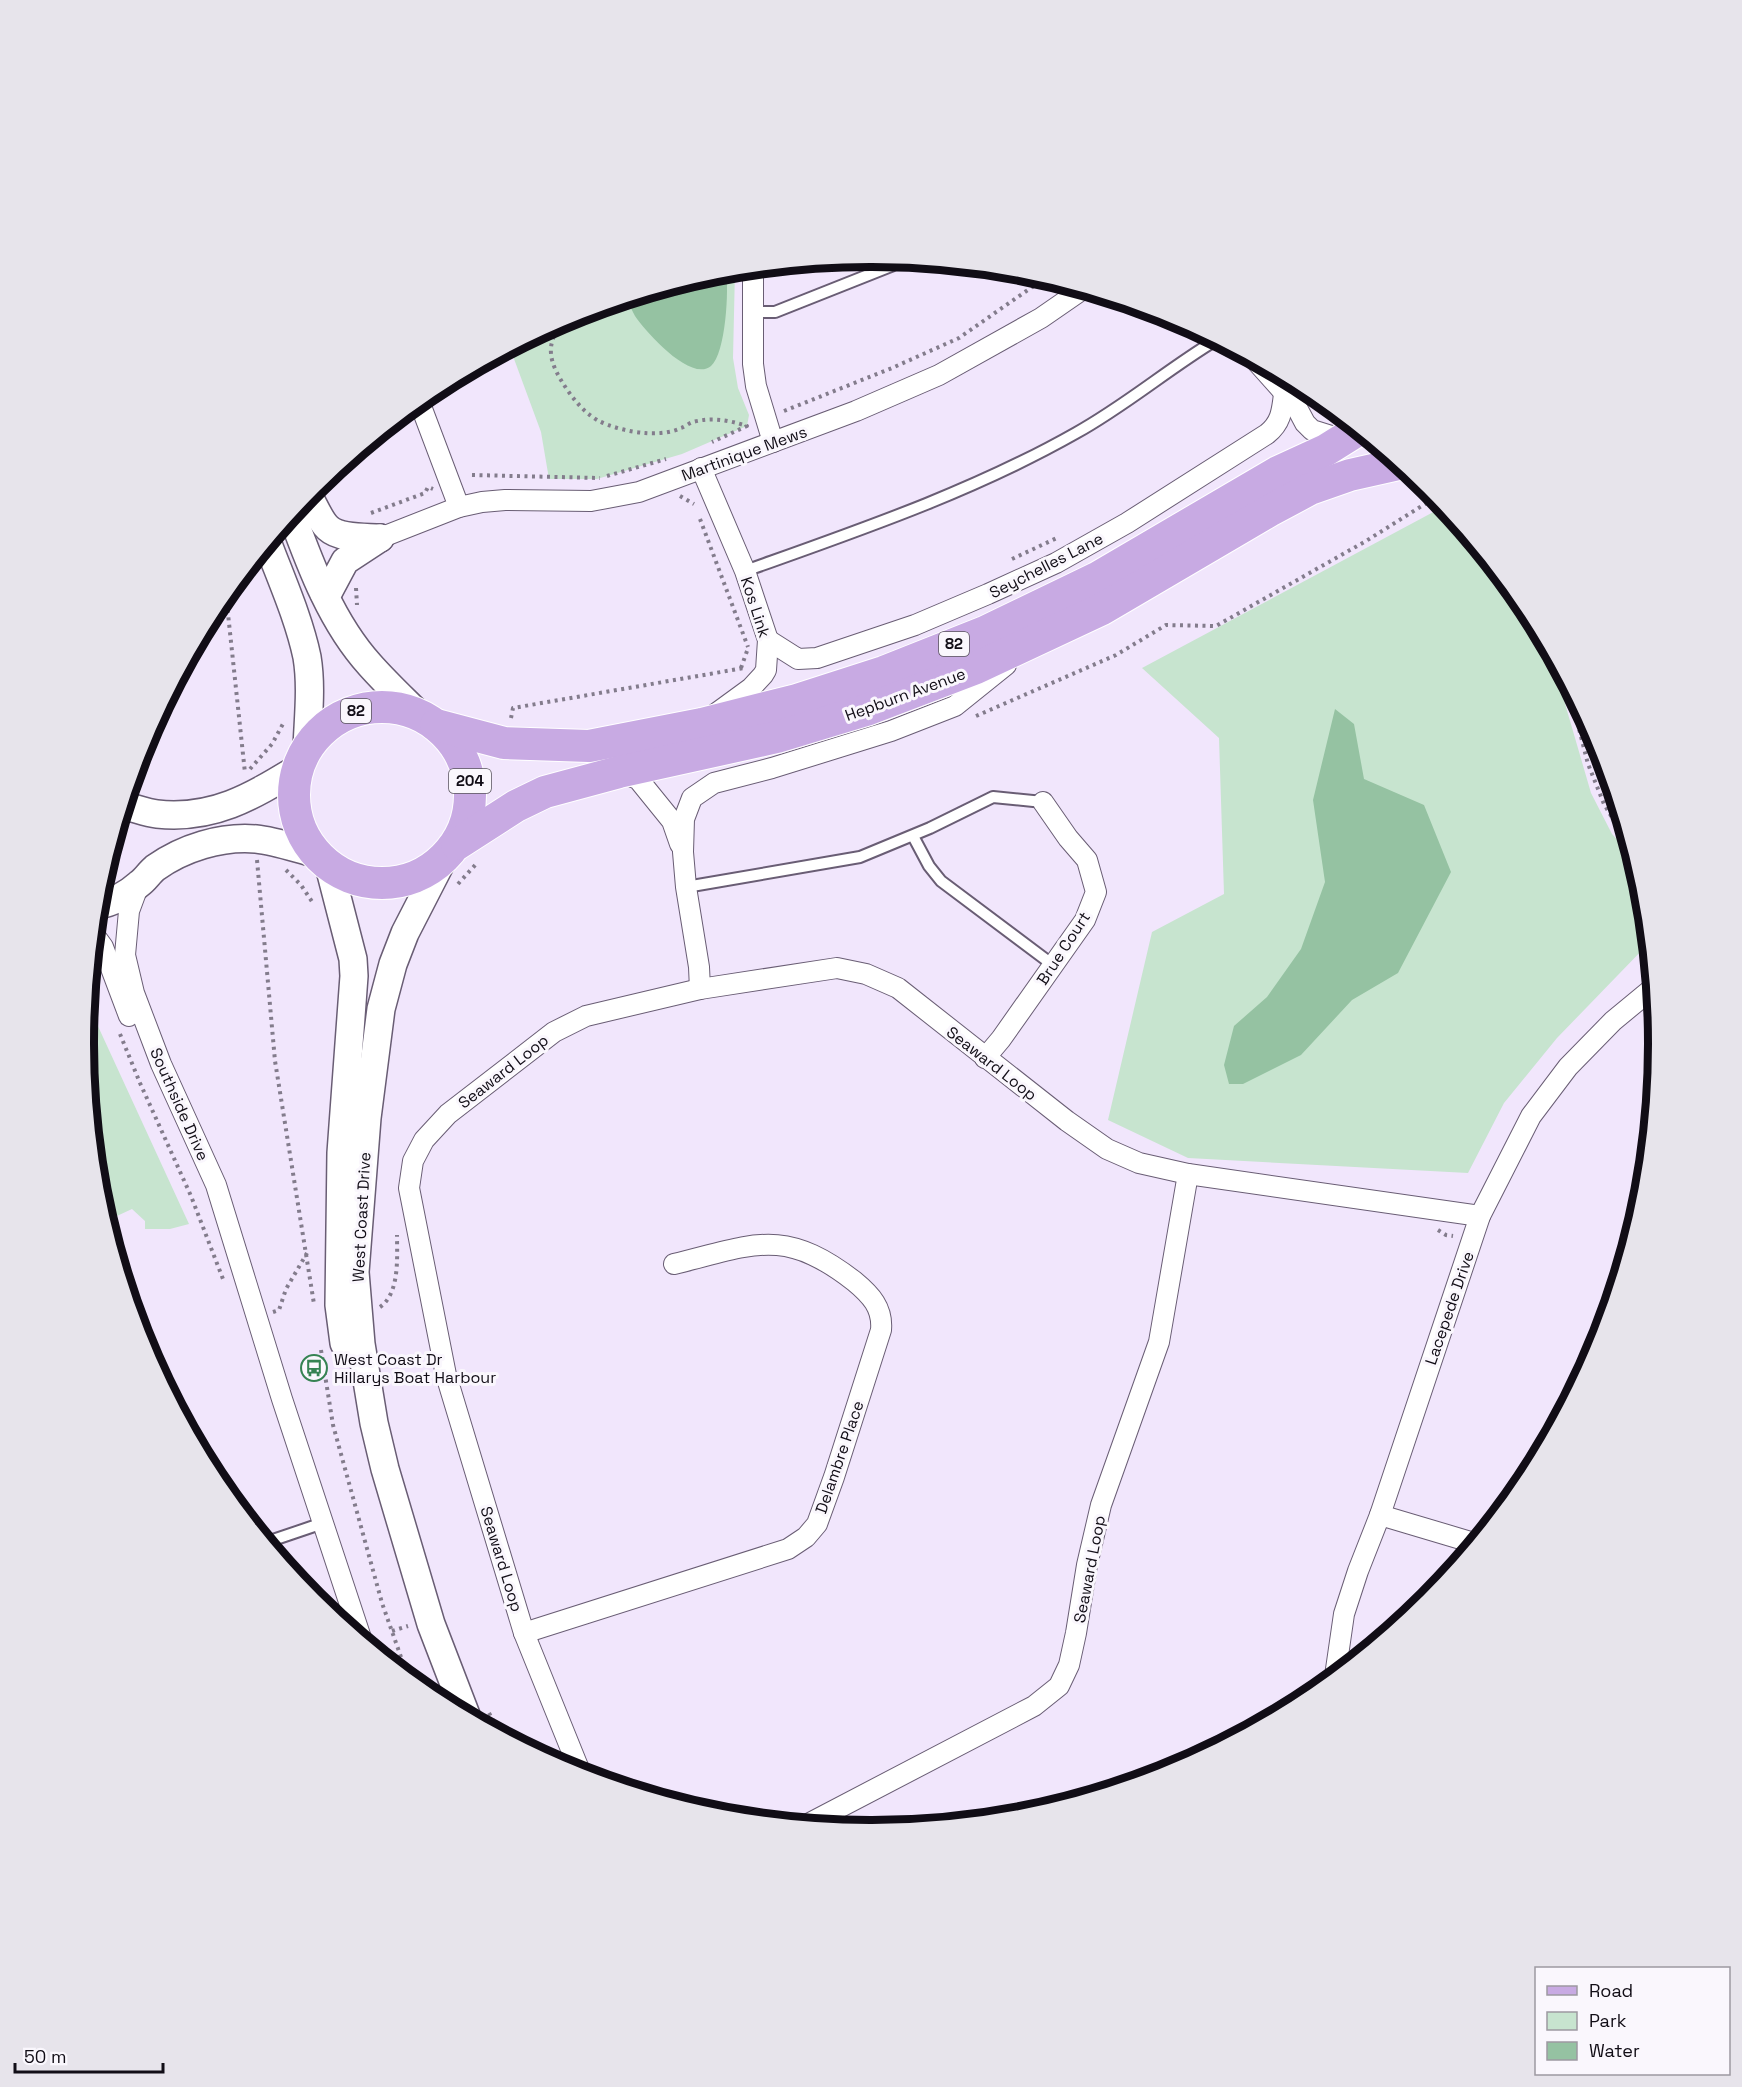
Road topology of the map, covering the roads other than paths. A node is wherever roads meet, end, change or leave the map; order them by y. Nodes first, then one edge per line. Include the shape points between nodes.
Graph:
1 (877, 267) edge
2 (753, 277) edge
3 (1076, 294) edge
4 (752, 312) junction
5 (1209, 345) edge
6 (1271, 378) edge
7 (1284, 394) junction
8 (423, 410) edge
9 (1351, 435) edge
10 (773, 442) junction
11 (1390, 466) edge
12 (701, 468) junction
13 (313, 504) edge
14 (459, 507) junction
15 (296, 523) edge
16 (380, 538) junction
17 (271, 552) edge
18 (745, 571) junction
19 (324, 593) junction
20 (768, 640) junction
21 (1033, 642) junction
22 (427, 720) junction
23 (702, 724) junction
24 (302, 759) junction
25 (619, 772) junction
26 (1043, 802) joint
27 (132, 808) edge
28 (913, 836) junction
29 (450, 852) junction
30 (683, 852) junction
31 (322, 859) junction
32 (139, 884) junction
33 (686, 887) junction
34 (107, 902) edge
35 (101, 944) edge
36 (1053, 965) junction
37 (700, 989) junction
38 (1646, 994) edge
39 (985, 1058) junction
40 (1188, 1174) junction
41 (1480, 1216) junction
42 (674, 1264) dead end
43 (257, 1322) junction
44 (1380, 1515) junction
45 (323, 1523) junction
46 (274, 1540) edge
47 (1467, 1541) edge
48 (357, 1625) edge
49 (524, 1633) junction
50 (1337, 1665) edge
51 (439, 1689) edge
52 (476, 1712) edge
53 (575, 1761) edge
54 (820, 1818) edge

1 - 4 lane via 775,312
2 - 4 street
3 - 10 street, Martinique Mews via 939,375
4 - 10 street via 756,386
5 - 18 lane via 1099,420 997,474
6 - 7 street
7 - 9 street via 1312,430
7 - 20 street, Seychelles Lane via 1282,414 1267,434 1056,563 915,625 817,658 798,659
8 - 14 street
9 - 23 main road, Hepburn Avenue / 82 via 1278,472 1097,578 985,632 884,672 797,700
10 - 12 street, Martinique Mews
11 - 21 main road, Hepburn Avenue / 82 via 1310,489 1102,609
12 - 14 street, Martinique Mews via 614,498 505,500
12 - 18 street, Kos Link
13 - 16 main road via 328,529 356,537
14 - 16 street, Martinique Mews
15 - 19 main road
16 - 19 main road via 345,561 329,591
17 - 24 main road via 307,657 309,685
18 - 20 street, Kos Link
19 - 22 main road via 369,664
20 - 23 street, Kos Link via 763,675
21 - 25 main road, Hepburn Avenue / 82 via 866,710 777,737
21 - 30 street via 955,706 891,731 714,783 692,798 684,819
22 - 23 main road, Hepburn Avenue / 82 via 504,743 589,746
22 - 24 main road, 82 via 398,708 356,711 320,733
22 - 29 main road, 204 via 458,750 470,781 469,814
24 - 27 main road, 82 via 251,796 210,813 156,814
24 - 31 main road via 293,798 297,818
25 - 29 main road, Hepburn Avenue / 82 via 545,792 516,806
25 - 30 street via 638,779 645,787 672,821
26 - 28 lane via 993,797
26 - 36 street, Brue Court via 1087,860 1096,892 1085,920
28 - 33 lane via 860,857
28 - 36 lane via 928,866 941,881
29 - 31 main road, 82 via 417,877 387,884 356,880
29 - 52 main road, West Coast Drive / 204 via 405,933 381,1009 367,1118 355,1272 361,1344 385,1469 431,1624
30 - 33 street
31 - 32 main road, 82 via 257,839 224,840 173,856
31 - 51 main road, West Coast Drive via 353,959 354,976 339,1222 339,1305 347,1371 362,1445 403,1588
32 - 34 main road, 82
32 - 43 street, Southside Drive via 129,911 125,955 134,993 161,1064 216,1185
33 - 37 street
35 - 43 street, Southside Drive
36 - 39 street, Brue Court
37 - 39 street, Seaward Loop via 837,968 866,974 898,988
37 - 49 street, Seaward Loop via 586,1016 554,1032 448,1114 424,1140 413,1161 410,1198 446,1375
38 - 41 street, Lacepede Drive via 1568,1067 1531,1116
39 - 40 street, Seaward Loop via 1107,1149 1139,1163
40 - 41 street, Seaward Loop
40 - 54 street, Seaward Loop via 1159,1342 1101,1505 1069,1665 1059,1686 1034,1706
41 - 44 street, Lacepede Drive
42 - 49 street, Delambre Place via 761,1243 789,1245 840,1270 878,1305 881,1330 817,1524 788,1549
43 - 45 street, Southside Drive
44 - 47 street
44 - 50 street, Lacepede Drive via 1344,1614
45 - 46 lane
45 - 48 street, Southside Drive
49 - 53 street, Seaward Loop

